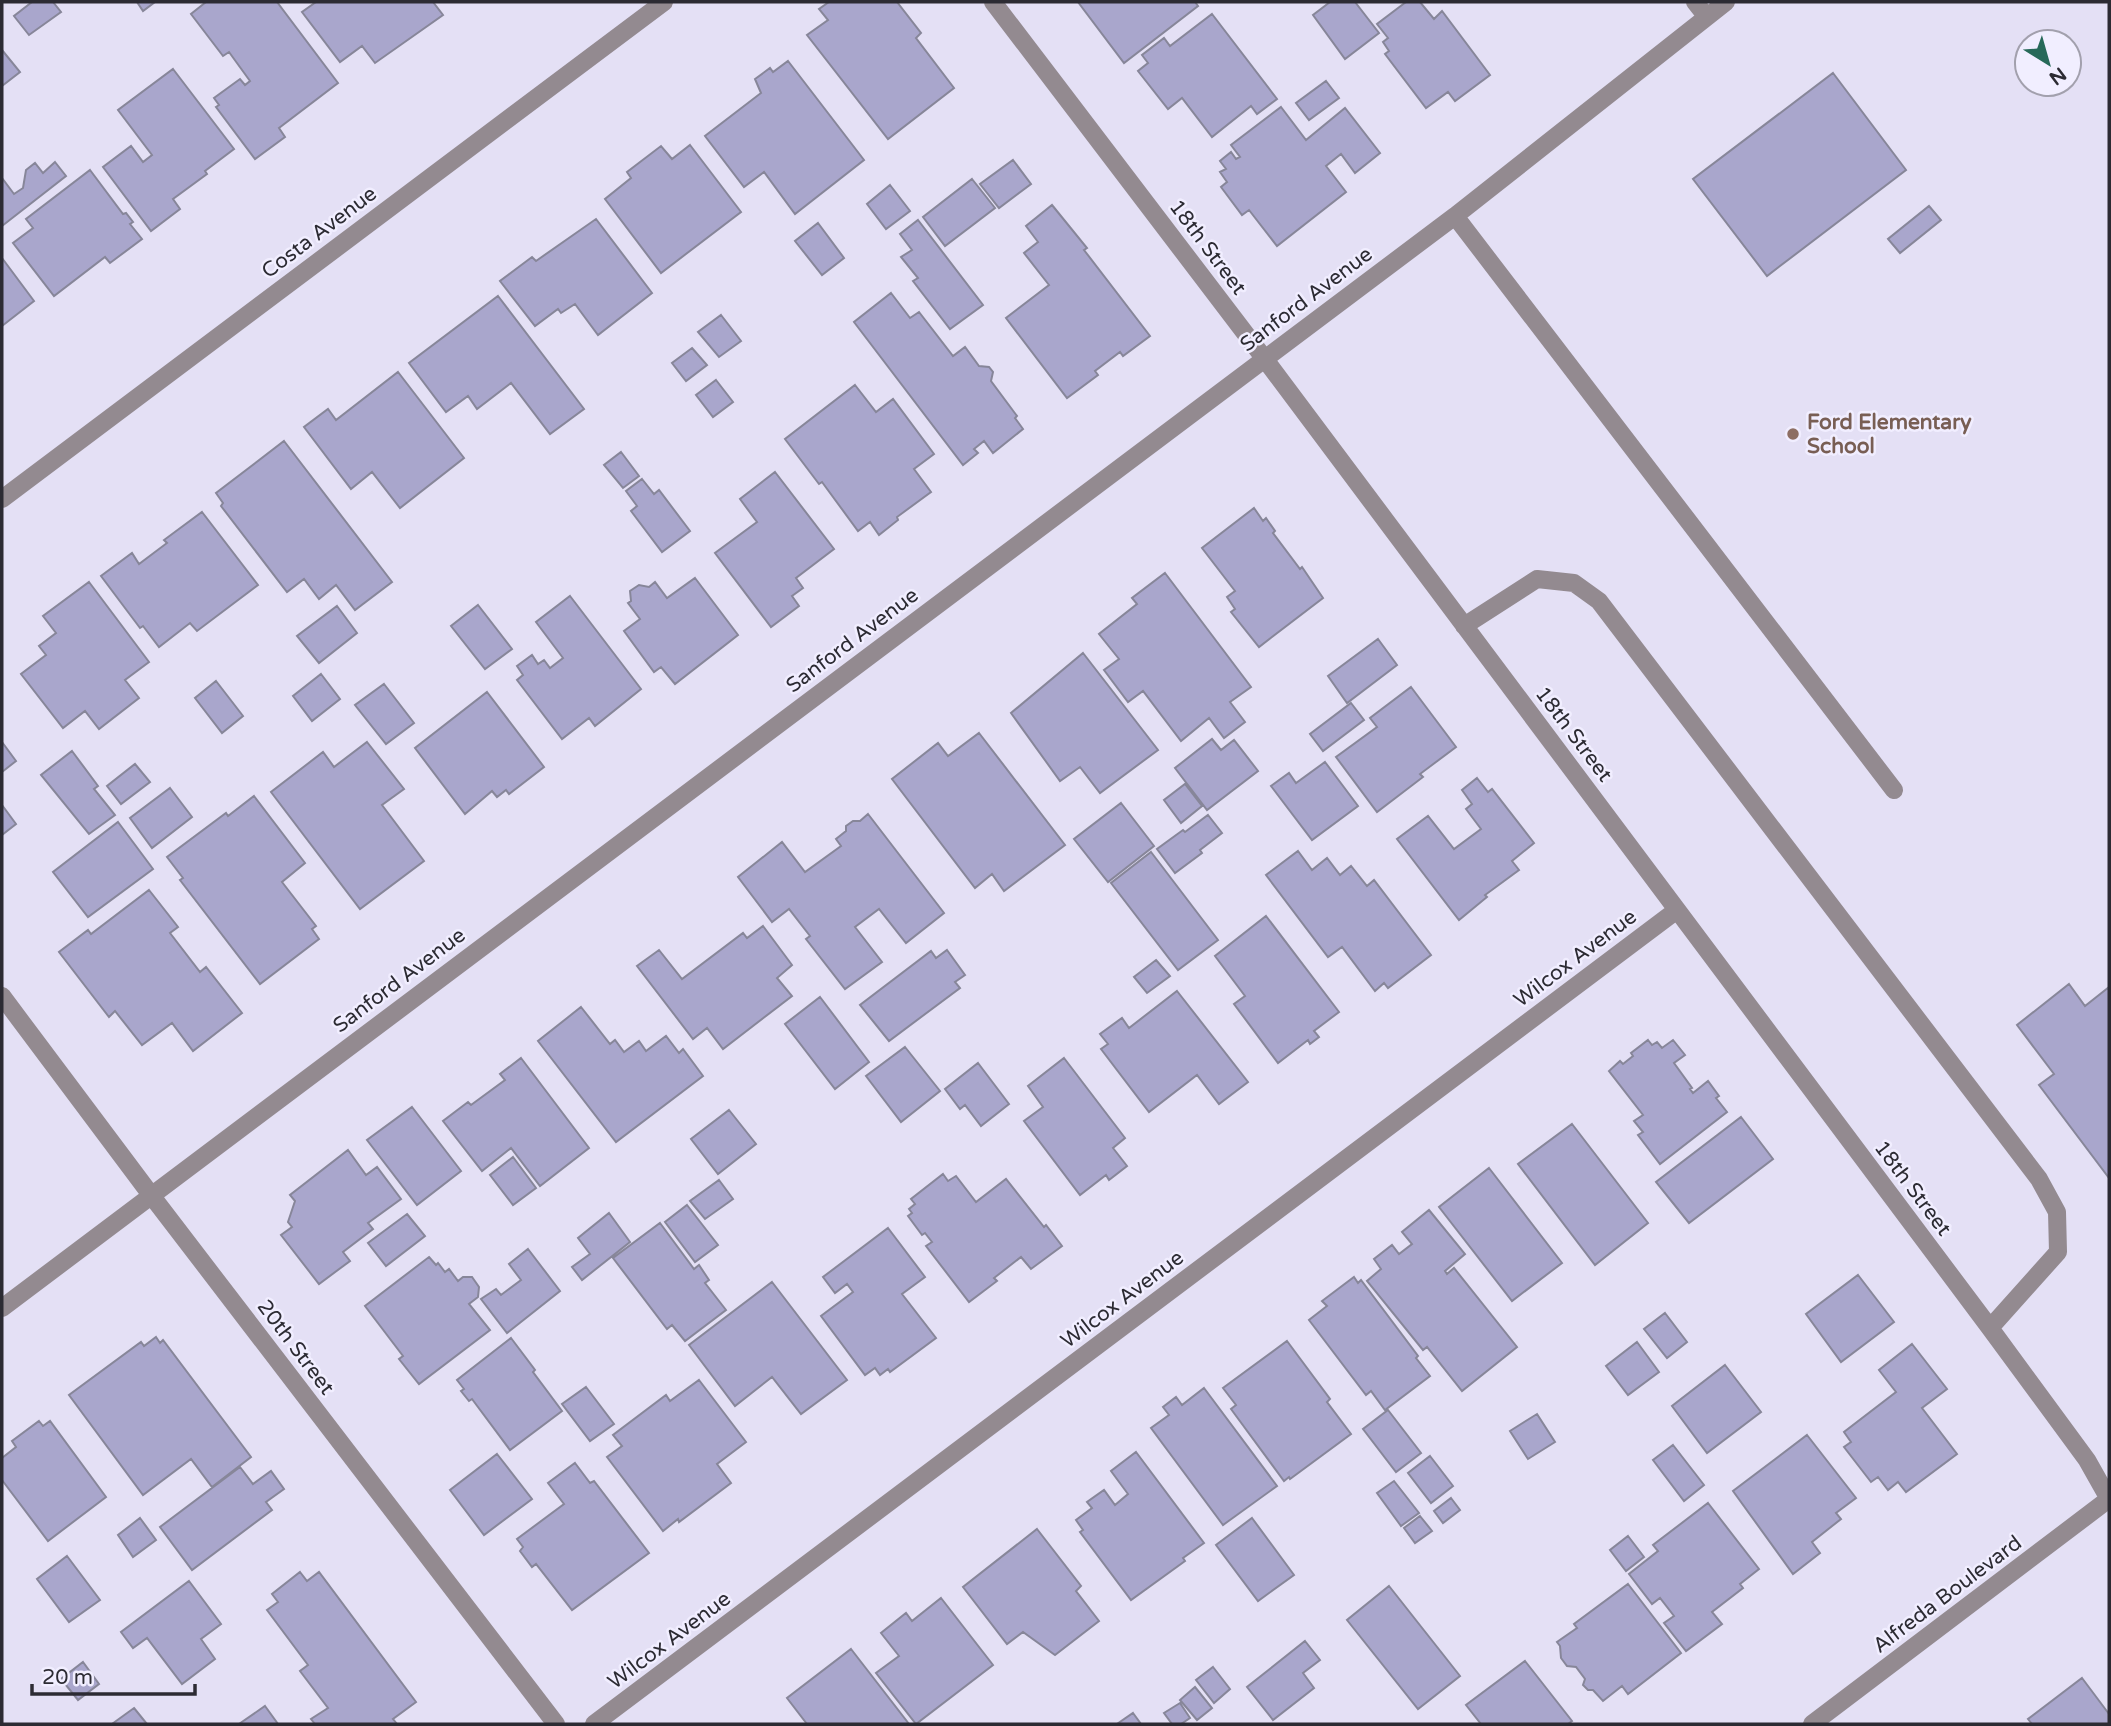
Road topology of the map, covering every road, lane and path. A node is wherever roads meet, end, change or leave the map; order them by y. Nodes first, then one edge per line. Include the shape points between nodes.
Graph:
1 (664, 2) edge
2 (993, 2) edge
3 (1695, 2) edge
4 (1726, 2) edge
5 (1706, 16) junction
6 (1455, 216) junction
7 (1264, 358) junction
8 (2, 499) edge
9 (1464, 626) junction
10 (1894, 790) dead end
11 (1677, 910) junction
12 (2, 996) edge
13 (151, 1195) junction
14 (2, 1308) edge
15 (1990, 1328) junction
16 (2109, 1500) edge
17 (556, 1724) edge
18 (594, 1724) edge
19 (1812, 1724) edge

1 - 8 street, Costa Avenue
2 - 7 street, 18th Street
3 - 5 street
4 - 5 street, Sanford Avenue
5 - 6 street, Sanford Avenue
6 - 7 street, Sanford Avenue
6 - 10 street
7 - 9 street, 18th Street
7 - 13 street, Sanford Avenue
9 - 11 street, 18th Street
9 - 15 street via 1537,579 1574,583 1599,601 2039,1179 2057,1212 2058,1252
11 - 15 street, 18th Street
11 - 18 street, Wilcox Avenue
12 - 13 street, 20th Street
13 - 14 street, Sanford Avenue
13 - 17 street, 20th Street
15 - 16 street, 18th Street via 2087,1460
16 - 19 street, Alfreda Boulevard

